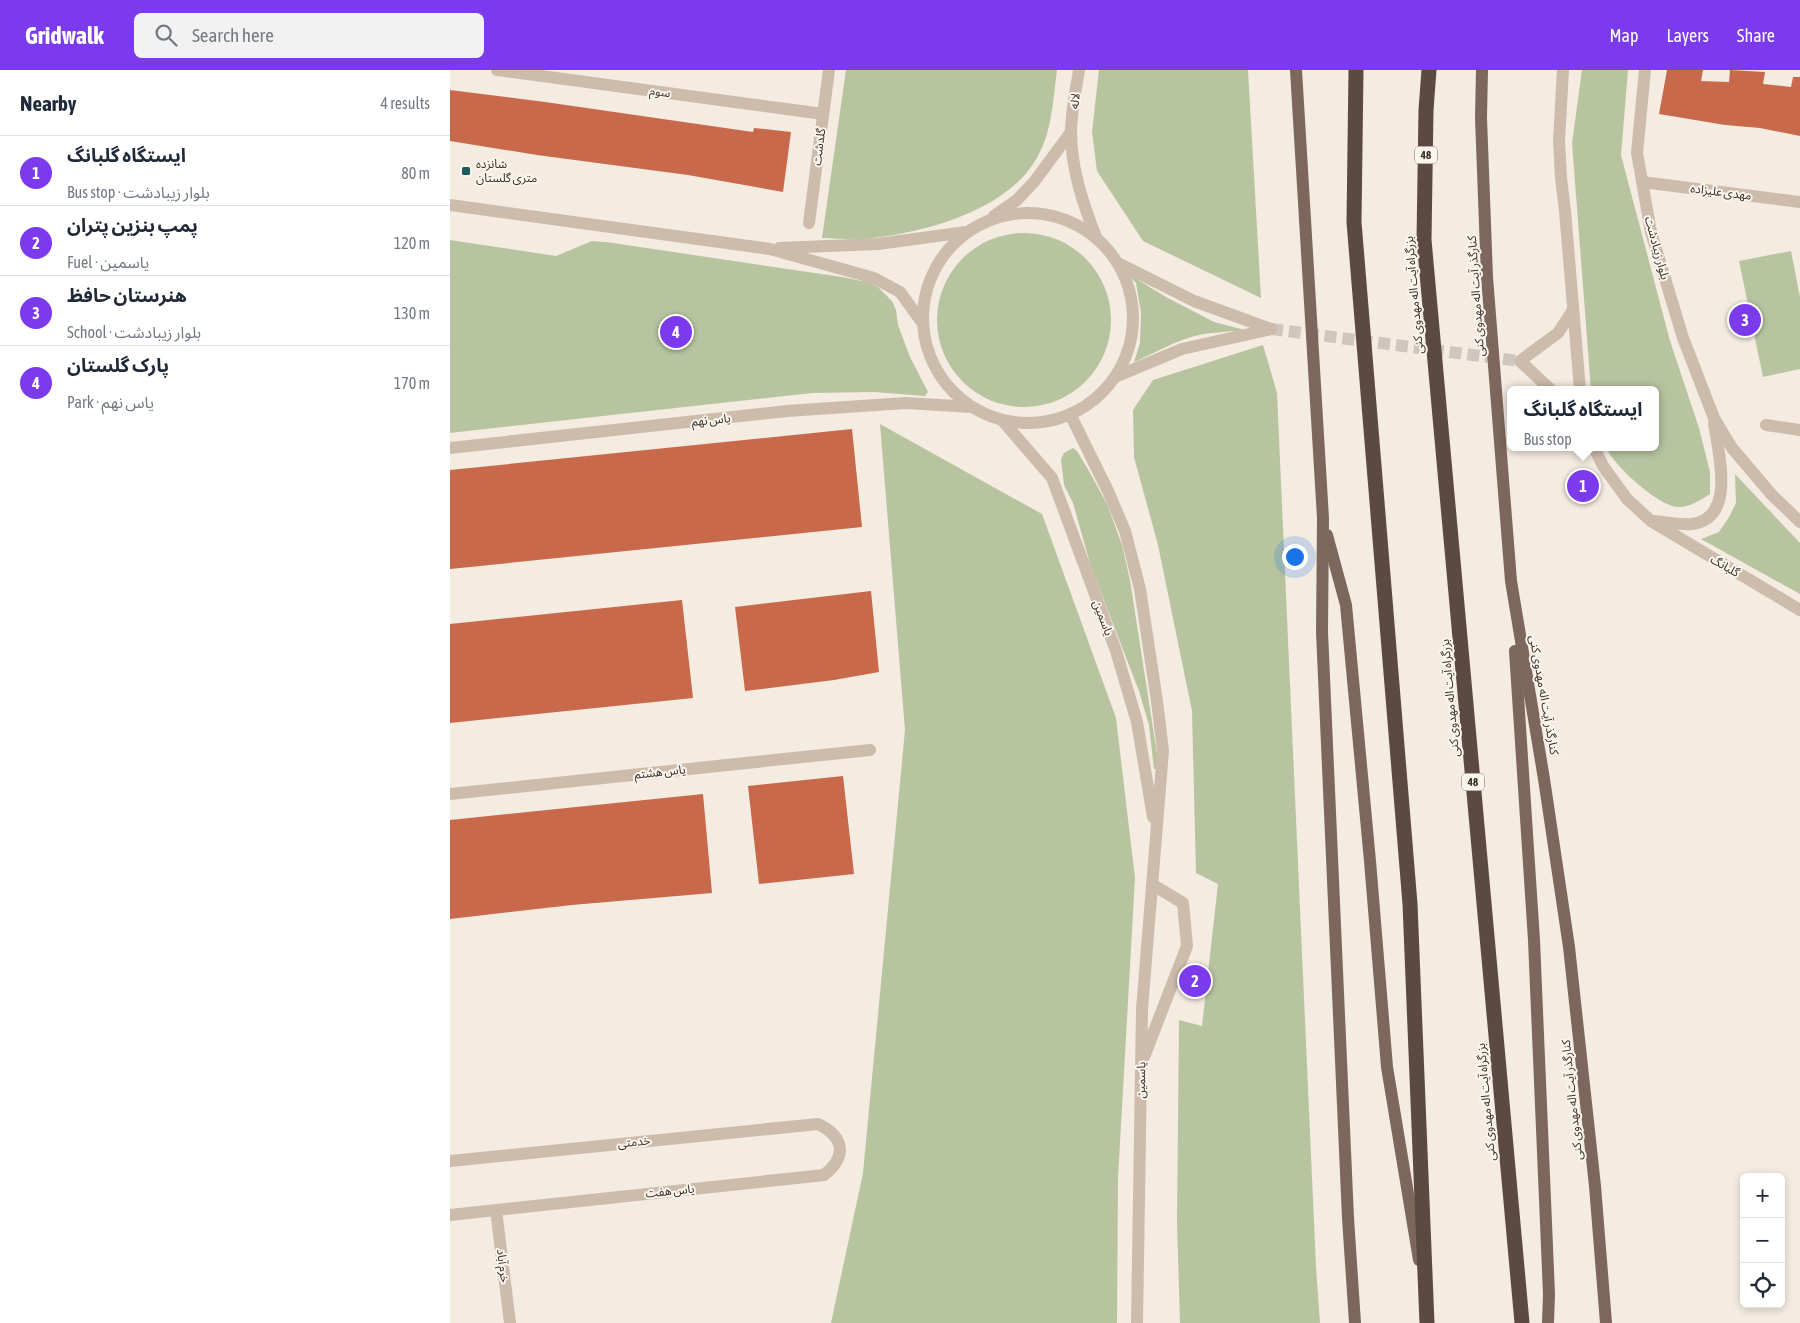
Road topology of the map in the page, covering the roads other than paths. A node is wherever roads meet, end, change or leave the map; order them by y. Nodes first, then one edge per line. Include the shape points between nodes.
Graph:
1 (498, 70) edge
2 (829, 70) edge
3 (1079, 70) edge
4 (1296, 70) edge
5 (1356, 70) edge
6 (1429, 70) edge
7 (1482, 70) edge
8 (1564, 70) edge
9 (1645, 70) edge
10 (823, 114) junction
11 (1071, 132) junction
12 (1642, 182) junction
13 (1800, 202) edge
14 (450, 205) edge
15 (989, 219) junction
16 (809, 223) dead end
17 (966, 232) junction
18 (1096, 238) junction
19 (770, 249) junction
20 (1118, 263) junction
21 (1573, 310) junction
22 (921, 321) junction
23 (1115, 377) junction
24 (1547, 386) edge
25 (1580, 386) edge
26 (972, 407) junction
27 (1070, 414) junction
28 (1714, 418) junction
29 (1002, 420) junction
30 (1766, 425) dead end
31 (1800, 430) edge
32 (450, 448) edge
33 (1596, 451) edge
34 (1323, 518) junction
35 (1651, 521) junction
36 (1800, 522) edge
37 (1511, 581) junction
38 (1800, 610) edge
39 (870, 750) dead end
40 (450, 794) edge
41 (1156, 837) junction
42 (1153, 885) junction
43 (1141, 1064) junction
44 (818, 1124) joint
45 (450, 1161) edge
46 (496, 1210) junction
47 (450, 1215) edge
48 (1425, 1294) junction
49 (510, 1323) edge
50 (1137, 1323) edge
51 (1355, 1323) edge
52 (1427, 1323) edge
53 (1522, 1323) edge
54 (1548, 1323) edge
55 (1606, 1323) edge

1 - 10 street, سوم
2 - 10 street, گلدشت
3 - 11 street, لاله
4 - 34 main road
5 - 48 highway via 1354,222 1410,904
6 - 53 highway, بزرگراه آیت اله مهدوی کنی / 48 via 1424,240
7 - 37 main road, کنارگذر آیت اله مهدوی کنی via 1487,277
8 - 21 street via 1559,141
9 - 12 street, بلوار زیبادشت via 1637,153
10 - 16 street, گلدشت
11 - 15 street via 1034,182 1017,200
11 - 18 street via 1077,177
12 - 13 street, مهدی علیزاده
12 - 28 street, بلوار زیبادشت via 1651,232 1683,338
14 - 19 street
15 - 17 street
15 - 18 street via 1015,213 1044,214 1072,222
17 - 19 street via 878,244
17 - 22 street via 944,253 930,278 923,297
18 - 20 street
19 - 22 street via 874,278 900,292
20 - 23 street via 1130,290 1133,320 1128,350
20 - 23 street via 1194,301 1271,329 1182,349
21 - 24 street via 1558,333 1520,361
21 - 25 street
22 - 26 street via 933,364 949,388
23 - 27 street via 1092,401
26 - 29 street
26 - 32 street, یاس نهم via 906,404 787,412
27 - 29 street via 1054,420 1028,423
27 - 41 street, یاسمین via 1125,531 1140,589 1163,751
28 - 35 street via 1722,490 1718,506 1708,519 1693,524
28 - 36 street via 1732,448
29 - 41 street, یاسمین via 1052,478 1116,652 1137,722
30 - 31 street
33 - 35 street via 1627,499
34 - 48 main road via 1346,605 1387,1067
34 - 51 main road via 1322,632
35 - 38 street, گلبانگ
37 - 54 main road via 1535,950
37 - 55 main road, کنارگذر آیت اله مهدوی کنی via 1568,947 1595,1186
39 - 40 street, یاس هشتم
41 - 42 street, یاسمین
42 - 43 street, یاسمین via 1142,1009
42 - 43 street via 1184,903 1187,946
43 - 50 street, یاسمین
44 - 45 street, خدمتی
44 - 46 street, یاس هفت via 830,1130 838,1141 840,1154 824,1175
46 - 47 street, یاس هفت
46 - 49 street, خرم آباد
48 - 52 highway

